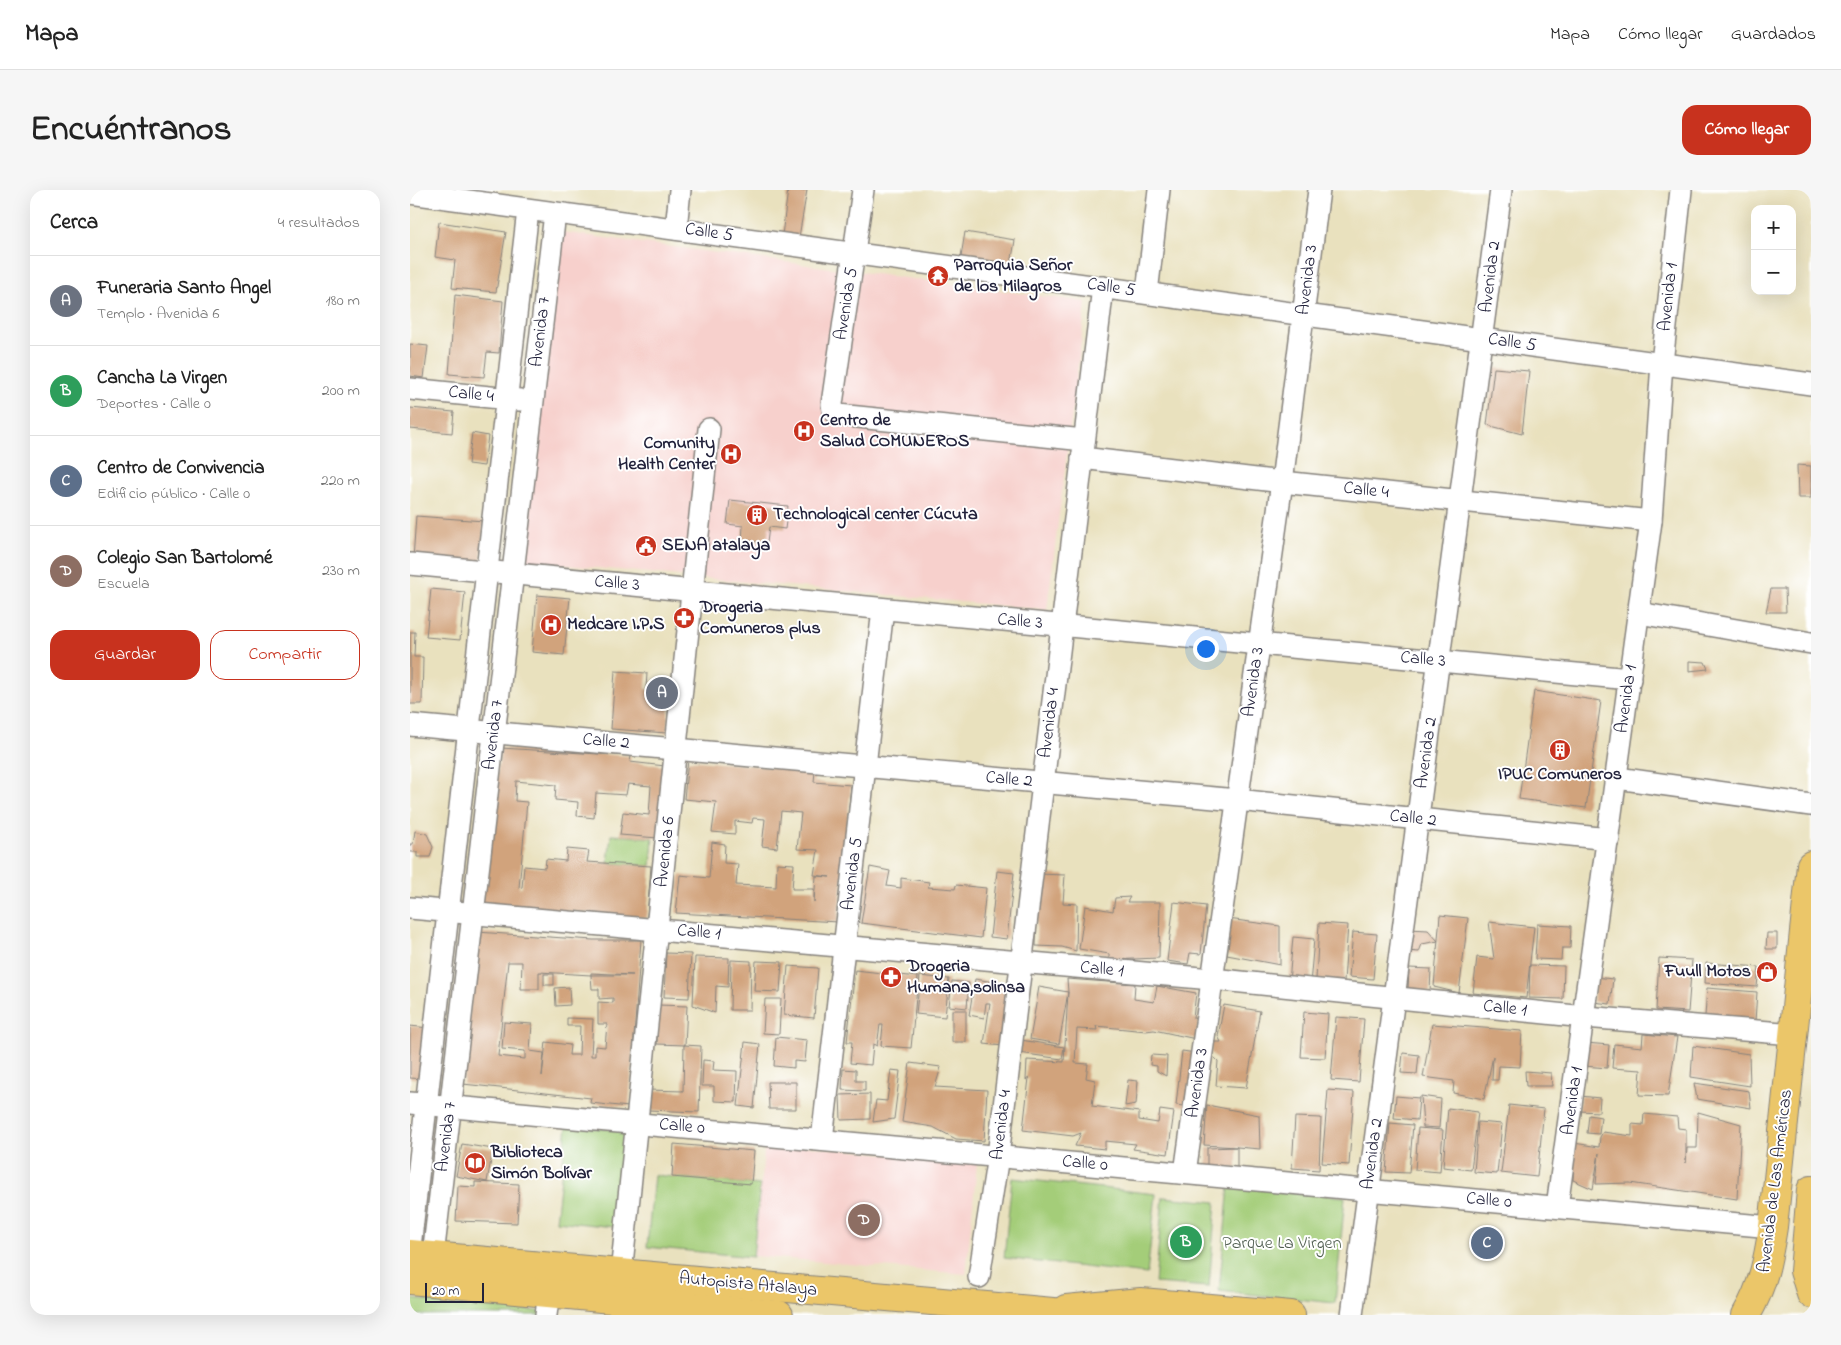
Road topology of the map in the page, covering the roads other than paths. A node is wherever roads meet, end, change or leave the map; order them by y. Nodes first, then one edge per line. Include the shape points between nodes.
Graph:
1 (680, 190) edge
2 (863, 190) edge
3 (1159, 190) edge
4 (1319, 190) edge
5 (1502, 190) edge
6 (1681, 190) edge
7 (410, 193) edge
8 (490, 197) edge
9 (528, 210) junction
10 (555, 213) junction
11 (676, 229) junction
12 (855, 254) junction
13 (1103, 287) junction
14 (1147, 293) junction
15 (1303, 314) junction
16 (1483, 339) junction
17 (1662, 363) junction
18 (1811, 384) edge
19 (410, 389) edge
20 (507, 399) junction
21 (533, 401) junction
22 (838, 415) joint
23 (710, 429) dead end
24 (1083, 449) junction
25 (1282, 482) junction
26 (1461, 500) junction
27 (1651, 522) junction
28 (410, 564) edge
29 (487, 572) junction
30 (513, 574) junction
31 (694, 591) junction
32 (883, 609) junction
33 (1638, 613) junction
34 (1061, 626) junction
35 (1811, 643) edge
36 (1259, 644) junction
37 (1439, 661) junction
38 (1630, 679) junction
39 (410, 725) edge
40 (469, 730) junction
41 (494, 732) junction
42 (677, 748) junction
43 (865, 766) junction
44 (1617, 778) junction
45 (1043, 783) junction
46 (1237, 800) junction
47 (1811, 805) edge
48 (1418, 819) junction
49 (1608, 839) junction
50 (1811, 864) edge
51 (410, 908) edge
52 (448, 911) junction
53 (473, 914) junction
54 (657, 930) junction
55 (844, 947) junction
56 (1021, 963) junction
57 (1212, 979) junction
58 (1394, 998) junction
59 (1585, 1017) junction
60 (1794, 1034) junction
61 (418, 1103) edge
62 (451, 1106) junction
63 (637, 1123) junction
64 (822, 1140) junction
65 (998, 1156) junction
66 (1185, 1173) junction
67 (1368, 1190) junction
68 (1811, 1190) edge
69 (1557, 1207) junction
70 (1761, 1226) dead end
71 (418, 1252) edge
72 (620, 1274) junction
73 (979, 1278) dead end
74 (410, 1280) edge
75 (1811, 1294) edge
76 (548, 1304) edge
77 (1043, 1310) junction
78 (780, 1315) edge
79 (1086, 1315) edge
80 (1291, 1315) edge
81 (1352, 1315) edge
82 (1746, 1315) edge

1 - 11 street
2 - 12 street, Avenida 5
3 - 14 street
4 - 15 street, Avenida 3
5 - 16 street, Avenida 2
6 - 17 street, Avenida 1
7 - 8 street, Calle 5
8 - 9 street, Calle 5
9 - 10 street, Calle 5
9 - 20 street, Avenida 7
10 - 11 street, Calle 5
10 - 21 street, Avenida 7
11 - 12 street, Calle 5
12 - 13 street, Calle 5
12 - 22 street, Avenida 5 via 832,404
13 - 14 street, Calle 5
13 - 24 street, Avenida 4
14 - 15 street, Calle 5
15 - 16 street, Calle 5
15 - 25 street, Avenida 3
16 - 17 street, Calle 5
16 - 26 street, Avenida 2
17 - 18 street, Calle 5
17 - 27 street, Avenida 1
19 - 20 street, Calle 4
20 - 21 street, Calle 4
20 - 29 street, Avenida 7
21 - 30 street, Avenida 7
22 - 24 street, Calle 4
23 - 31 street, Avenida 6
24 - 25 street, Calle 4
24 - 34 street, Avenida 4
25 - 26 street, Calle 4
25 - 36 street, Avenida 3
26 - 27 street, Calle 4
26 - 37 street, Avenida 2
27 - 33 street, Avenida 1
28 - 29 street, Calle 3
29 - 30 street, Calle 3
29 - 40 street, Avenida 7
30 - 31 street, Calle 3
30 - 41 street, Avenida 7
31 - 32 street, Calle 3
31 - 42 street, Avenida 6
32 - 34 street, Calle 3
32 - 43 street, Avenida 5
33 - 35 street
33 - 38 street, Avenida 1
34 - 36 street, Calle 3
34 - 45 street, Avenida 4
36 - 37 street, Calle 3
36 - 46 street, Avenida 3
37 - 38 street, Calle 3
37 - 48 street, Avenida 2
38 - 44 street, Avenida 1
39 - 40 street, Calle 2
40 - 41 street, Calle 2
40 - 52 street, Avenida 7
41 - 42 street, Calle 2
41 - 53 street, Avenida 7
42 - 43 street, Calle 2
42 - 54 street, Avenida 6
43 - 45 street, Calle 2
43 - 55 street, Avenida 5
44 - 47 street
44 - 49 street, Avenida 1
45 - 46 street, Calle 2
45 - 56 street, Avenida 4
46 - 48 street, Calle 2
46 - 57 street, Avenida 3
48 - 49 street, Calle 2
48 - 58 street, Avenida 2
49 - 59 street, Avenida 1
50 - 60 main road, Avenida de Las Américas
51 - 52 street, Calle 1
52 - 53 street, Calle 1
52 - 61 street, Avenida 7
53 - 54 street, Calle 1
53 - 62 street, Avenida 7
54 - 55 street, Calle 1
54 - 63 street, Avenida 6
55 - 56 street, Calle 1
55 - 64 street, Avenida 5
56 - 57 street, Calle 1
56 - 65 street, Avenida 4
57 - 58 street, Calle 1
57 - 66 street, Avenida 3
58 - 59 street, Calle 1
58 - 67 street, Avenida 2
59 - 60 street, Calle 1
59 - 69 street, Avenida 1
60 - 82 main road, Avenida de Las Américas via 1767,1267 1758,1296
61 - 62 street, Calle 0
61 - 71 street, Avenida 7
62 - 63 street, Calle 0
62 - 71 street, Avenida 7
63 - 64 street, Calle 0
63 - 72 street, Avenida 6
64 - 65 street, Calle 0
65 - 66 street, Calle 0
65 - 73 street, Avenida 4
66 - 67 street, Calle 0
67 - 69 street, Calle 0
67 - 81 street, Avenida 2
68 - 75 main road, Avenida de Las Américas via 1804,1271
69 - 70 street, Calle 0
71 - 72 main road, Autopista Atalaya
72 - 77 main road, Autopista Atalaya
74 - 76 main road, Autopista Atalaya
76 - 78 main road, Autopista Atalaya
77 - 79 main road, Autopista Atalaya
77 - 80 main road via 1141,1302

